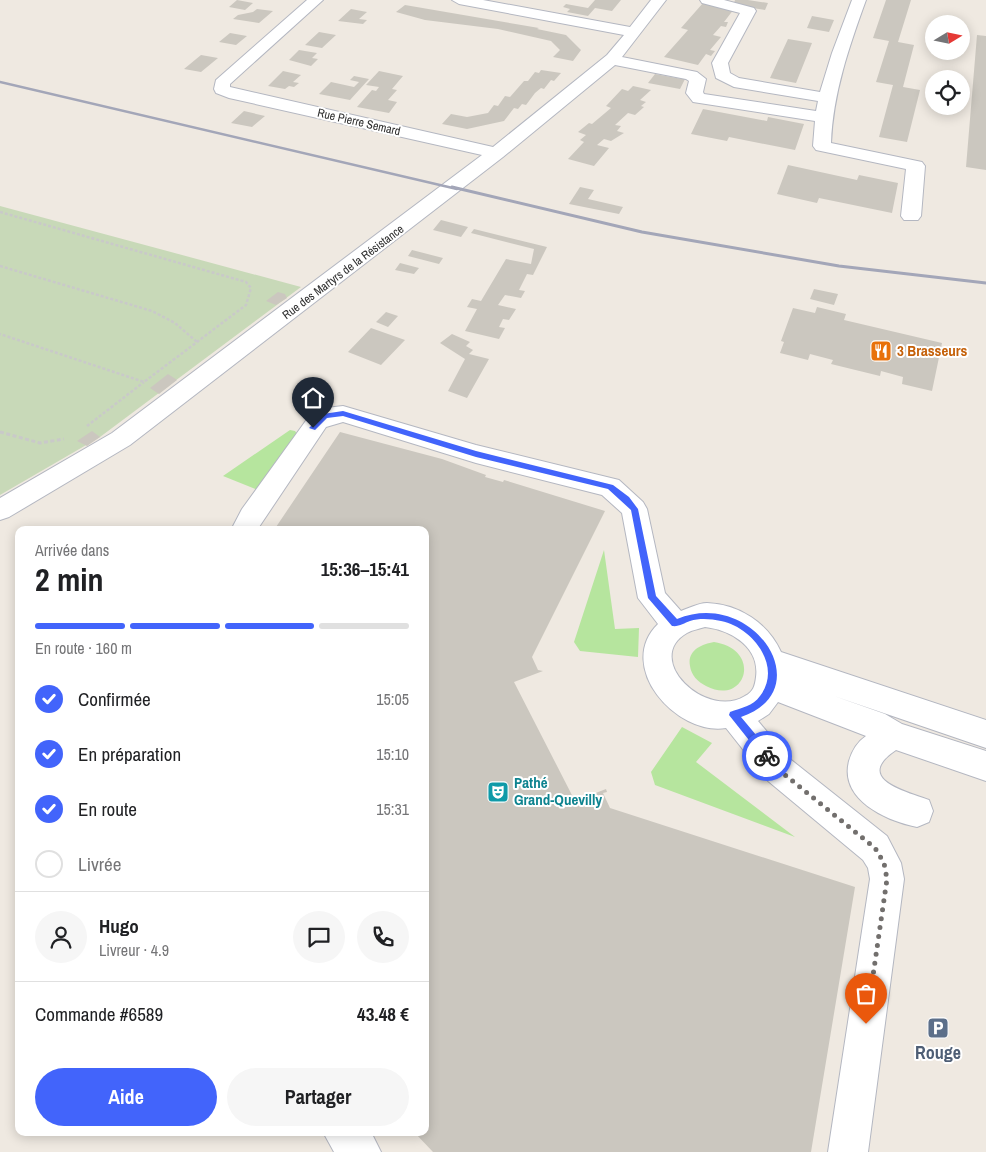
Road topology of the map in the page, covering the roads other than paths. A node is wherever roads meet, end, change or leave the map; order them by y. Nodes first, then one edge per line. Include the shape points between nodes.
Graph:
1 (316, 0) edge
2 (459, 0) edge
3 (552, 0) edge
4 (659, 0) edge
5 (708, 0) edge
6 (859, 0) edge
7 (493, 2) edge
8 (542, 15) junction
9 (634, 32) junction
10 (611, 59) junction
11 (828, 98) junction
12 (824, 117) junction
13 (497, 153) junction
14 (911, 216) dead end
15 (0, 510) edge
16 (246, 526) edge
17 (675, 624) junction
18 (771, 674) junction
19 (734, 715) junction
20 (986, 734) edge
21 (893, 735) junction
22 (986, 766) edge
23 (917, 811) dead end
24 (347, 1136) edge
25 (361, 1152) edge
26 (848, 1152) edge

1 - 13 street, Rue Pierre Semard via 222,84 222,89
2 - 7 street
3 - 8 street
4 - 9 street, Rue des Martyrs de la Résistance
5 - 11 street via 749,11 720,63 722,74 734,82
6 - 11 street via 839,52
7 - 8 street
8 - 9 street
9 - 10 street, Rue des Martyrs de la Résistance
10 - 12 street via 691,75 698,79 694,93 699,98
10 - 13 street, Rue des Martyrs de la Résistance
11 - 12 street
12 - 14 street via 822,146 916,166
13 - 15 street, Rue des Martyrs de la Résistance via 121,439
16 - 17 street via 318,421 326,416 343,414 543,472 610,487 634,509 652,598
17 - 18 street via 706,616 723,617 739,624 764,646
17 - 19 street via 663,635 657,650 656,667 663,683 676,698 694,710 714,716
18 - 19 street via 763,700 750,710
18 - 20 street
18 - 21 street
19 - 26 street via 779,770 862,835 884,863 887,879
21 - 22 street
21 - 23 street via 867,757 864,776 870,786 891,804
24 - 25 street

